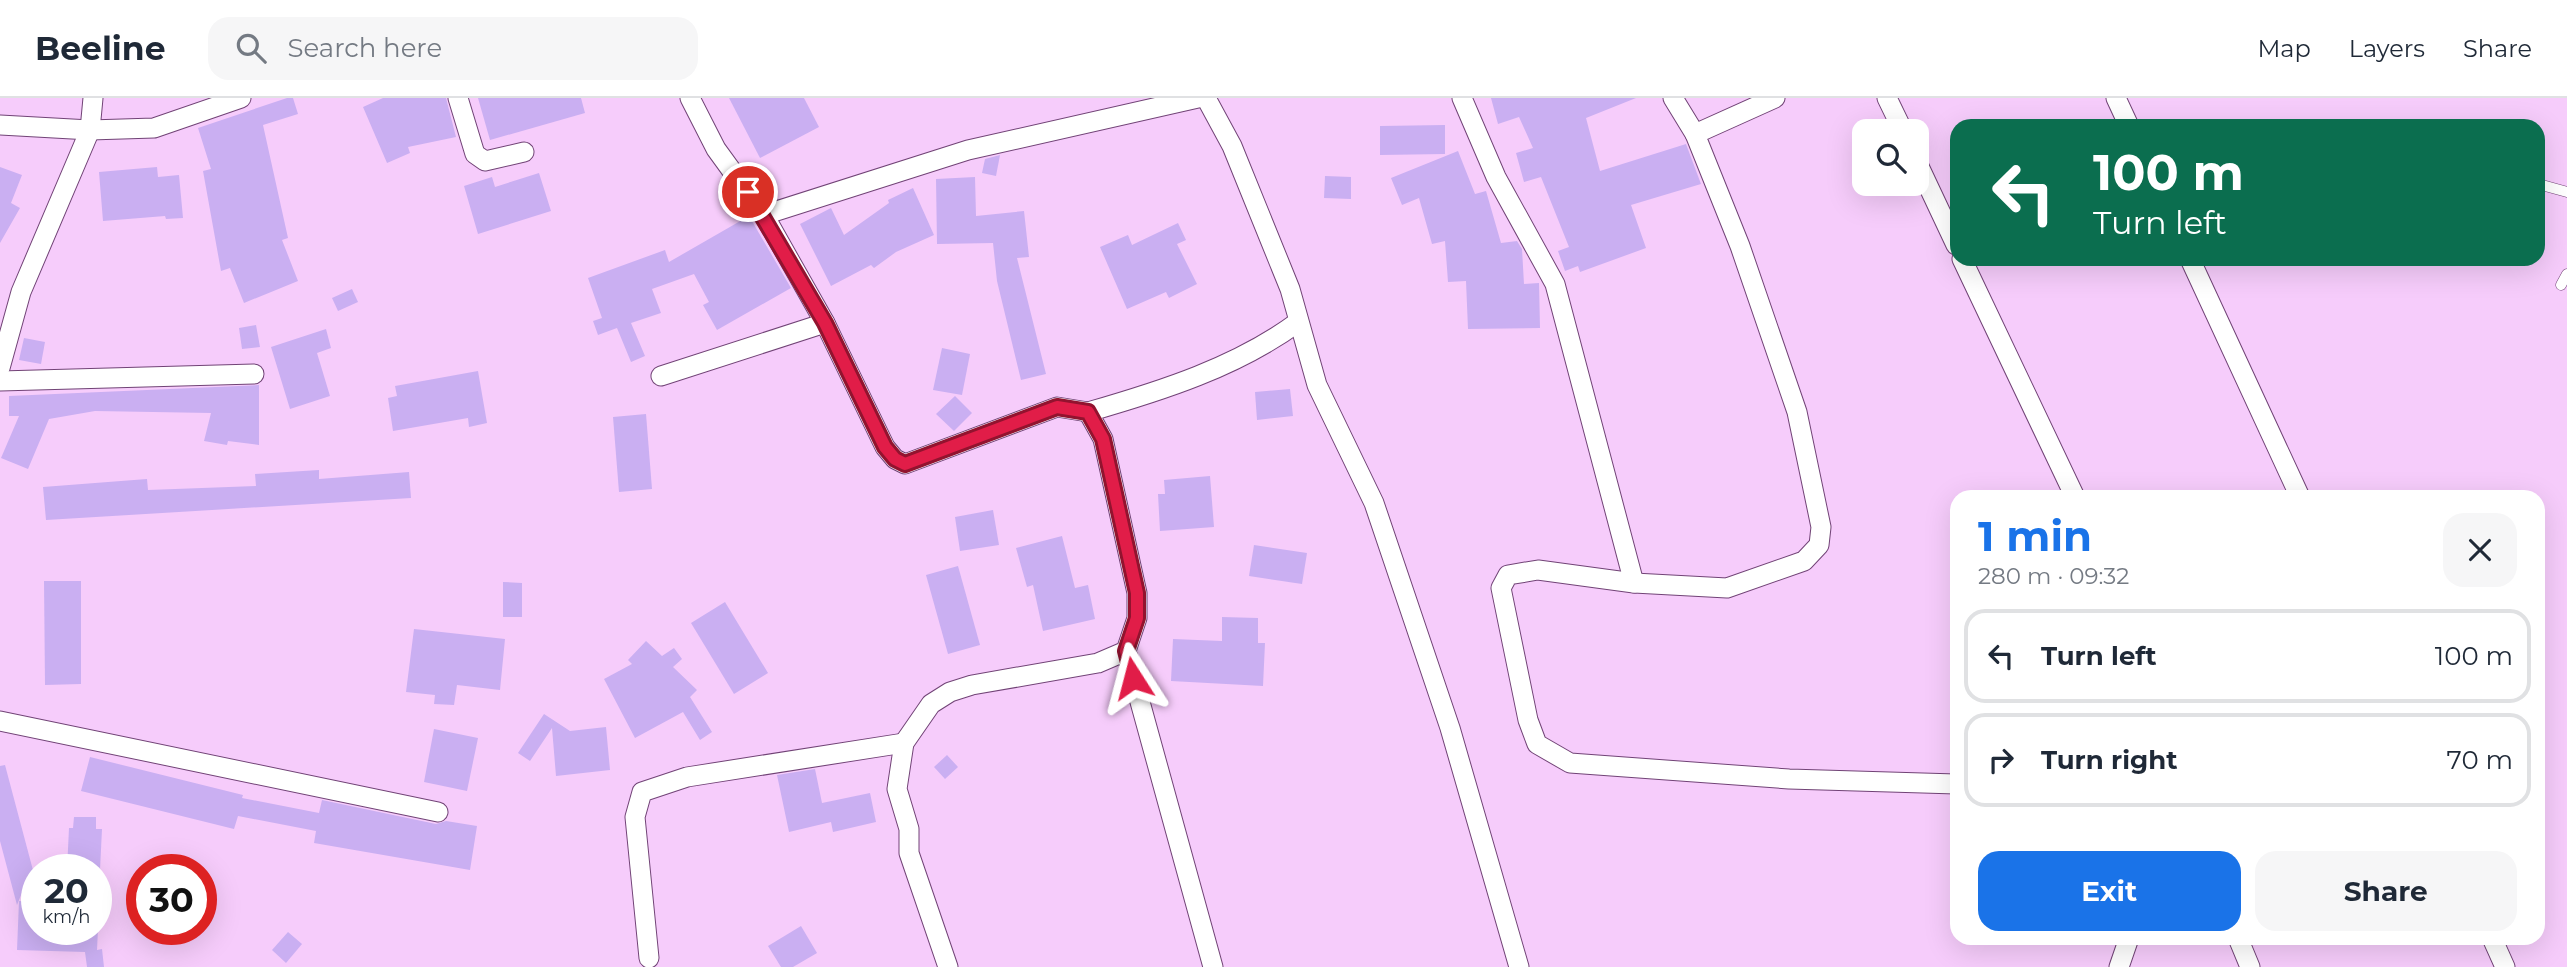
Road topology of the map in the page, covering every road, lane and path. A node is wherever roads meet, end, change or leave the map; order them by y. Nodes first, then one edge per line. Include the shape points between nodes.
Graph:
1 (93, 98) edge
2 (242, 98) edge
3 (458, 98) edge
4 (690, 98) edge
5 (1198, 98) edge
6 (1206, 98) edge
7 (1462, 98) edge
8 (1673, 98) edge
9 (1775, 98) edge
10 (1887, 98) edge
11 (2116, 98) edge
12 (1897, 119) edge
13 (2126, 119) edge
14 (0, 125) edge
15 (90, 130) junction
16 (1695, 134) junction
17 (524, 152) dead end
18 (2545, 186) edge
19 (1929, 187) edge
20 (2567, 192) edge
21 (764, 215) junction
22 (1950, 229) edge
23 (1968, 266) edge
24 (2193, 266) edge
25 (2567, 274) edge
26 (2561, 285) dead end
27 (1298, 321) junction
28 (825, 323) junction
29 (0, 368) edge
30 (254, 374) dead end
31 (661, 376) dead end
32 (0, 381) edge
33 (1088, 412) junction
34 (2072, 490) edge
35 (2297, 490) edge
36 (1634, 583) junction
37 (1126, 651) junction
38 (0, 721) edge
39 (904, 743) junction
40 (1950, 784) edge
41 (438, 812) dead end
42 (2127, 945) edge
43 (2241, 945) edge
44 (2495, 945) edge
45 (649, 958) dead end
46 (948, 967) edge
47 (1213, 967) edge
48 (1519, 967) edge
49 (2119, 967) edge
50 (2250, 967) edge
51 (2505, 967) edge

1 - 15 street
2 - 15 street via 154,128
3 - 17 street via 475,154 485,162
4 - 21 street via 716,149
5 - 21 street via 968,150
6 - 27 street via 1232,146 1290,289
7 - 36 street via 1496,177 1555,284
8 - 16 street
9 - 16 street
10 - 12 street
11 - 13 street
14 - 15 street
15 - 29 street via 21,292
16 - 36 street via 1740,246 1797,412 1821,527 1819,545 1804,561 1727,588
18 - 20 lane
19 - 22 street
21 - 28 street
23 - 34 street
24 - 35 street
25 - 26 lane
27 - 33 street via 1266,345 1225,365
27 - 48 street via 1317,385 1374,503 1450,728
28 - 31 street
28 - 33 street via 885,447 905,464 1057,407
30 - 32 street
33 - 37 street via 1103,439 1137,593 1137,618
36 - 40 street via 1538,570 1508,575 1501,588 1536,744 1570,763 1789,779
37 - 39 street via 1098,663 950,692 931,704
37 - 47 street
38 - 41 street
39 - 45 street via 687,777 642,792 635,817
39 - 46 street via 897,789 909,829 909,853
42 - 49 street
43 - 50 street
44 - 51 street

